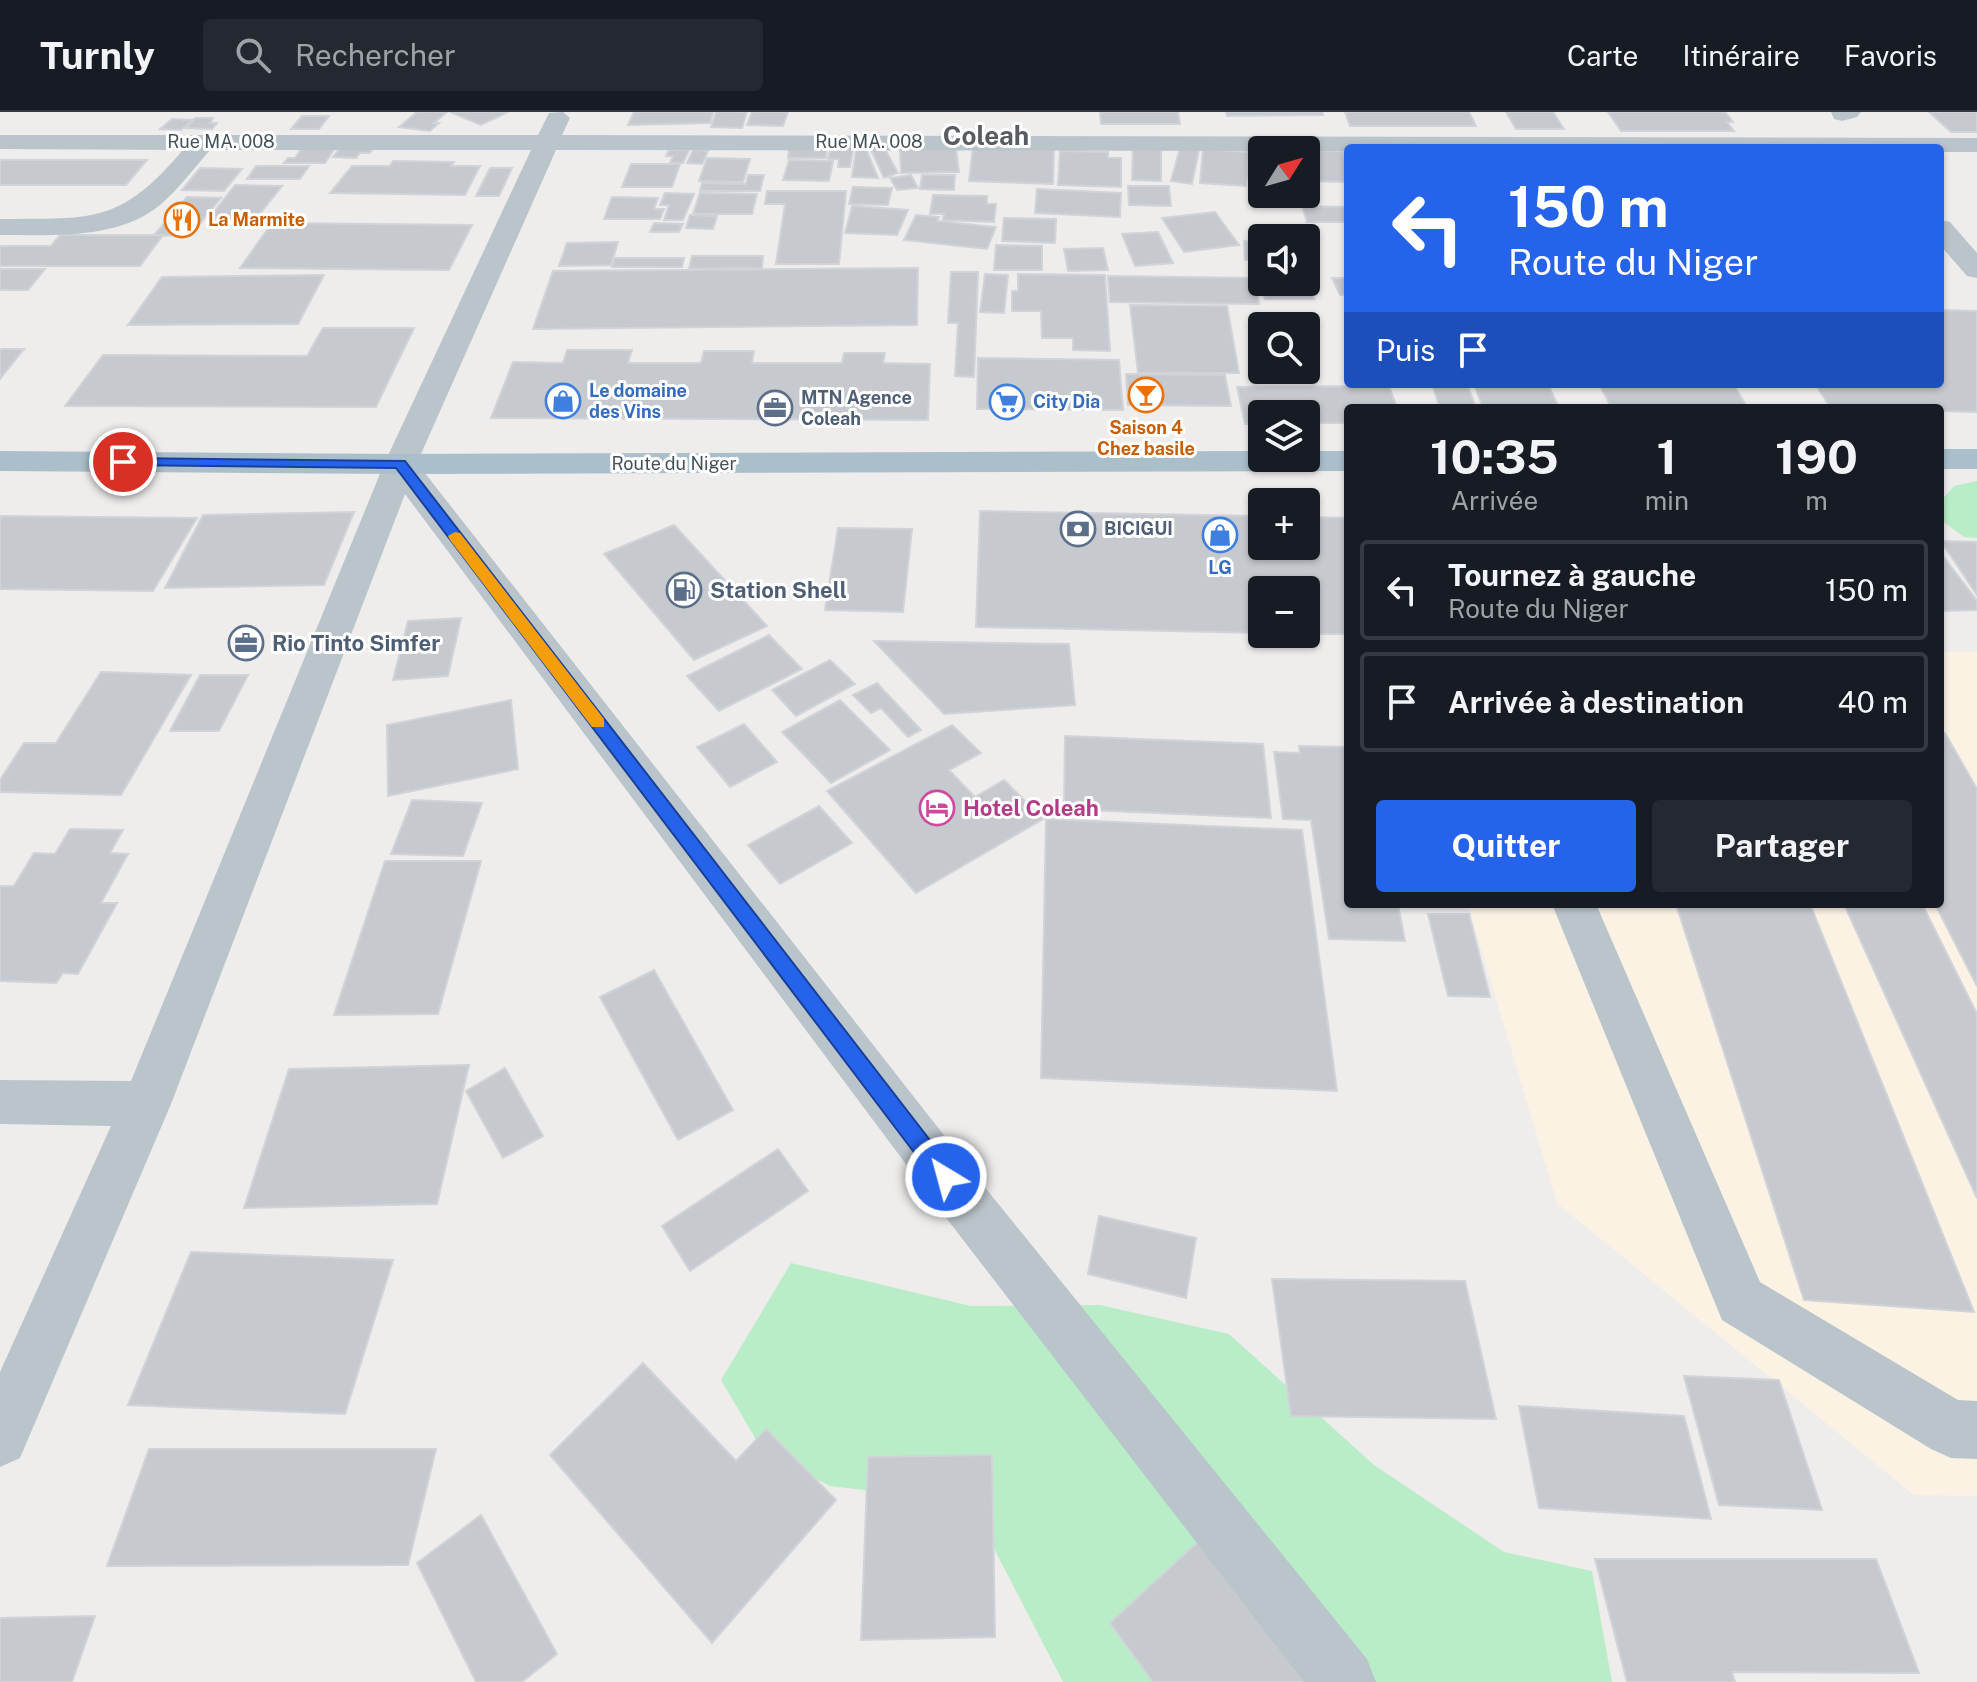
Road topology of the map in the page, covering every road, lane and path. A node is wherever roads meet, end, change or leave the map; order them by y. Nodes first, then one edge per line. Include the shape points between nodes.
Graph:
1 (561, 112) edge
2 (1844, 113) edge
3 (549, 141) junction
4 (0, 142) edge
5 (203, 142) junction
6 (1344, 144) edge
7 (1868, 144) edge
8 (1944, 145) edge
9 (1977, 145) edge
10 (0, 227) edge
11 (1944, 233) edge
12 (1977, 270) edge
13 (1944, 459) edge
14 (1977, 459) edge
15 (0, 461) edge
16 (1344, 461) edge
17 (400, 464) junction
18 (1576, 908) edge
19 (0, 1102) edge
20 (146, 1104) junction
21 (1977, 1430) edge
22 (0, 1438) edge
23 (1344, 1682) edge

1 - 3 street
2 - 7 street
3 - 5 street, Rue MA. 008
3 - 6 street, Rue MA. 008
3 - 17 street
4 - 5 street, Rue MA. 008
5 - 10 street via 144,205 115,219
8 - 9 street, Rue MA. 008
11 - 12 street
13 - 14 main road
15 - 17 main road, Route du Niger
16 - 17 main road, Route du Niger
17 - 20 street
17 - 23 street via 965,1202
18 - 21 street via 1741,1301 1951,1429
19 - 20 street
20 - 22 street

